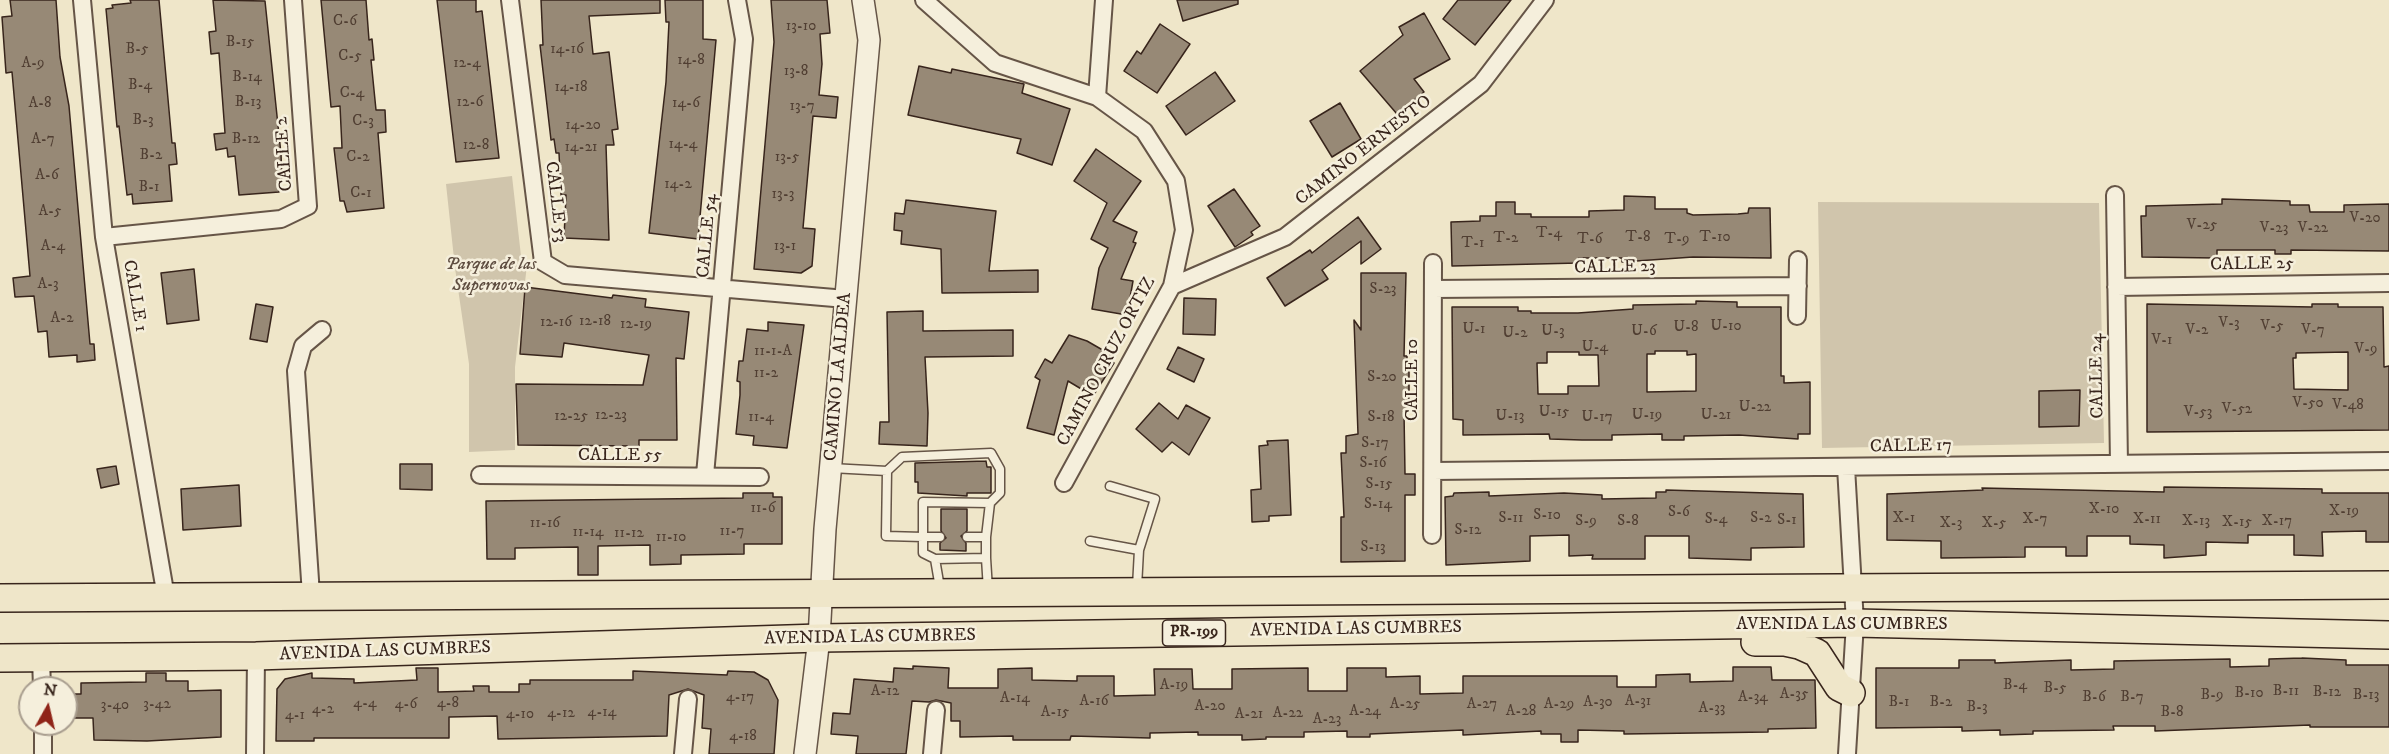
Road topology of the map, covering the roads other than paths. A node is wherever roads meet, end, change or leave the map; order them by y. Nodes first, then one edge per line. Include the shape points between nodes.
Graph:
1 (82, 0) edge
2 (293, 0) edge
3 (510, 0) edge
4 (737, 0) edge
5 (863, 0) edge
6 (924, 0) edge
7 (1104, 0) edge
8 (1545, 0) edge
9 (1096, 97) junction
10 (2115, 195) dead end
11 (104, 237) junction
12 (1798, 260) dead end
13 (1432, 263) dead end
14 (2389, 283) edge
15 (1172, 286) junction
16 (1798, 286) junction
17 (2116, 287) junction
18 (722, 289) junction
19 (1433, 289) junction
20 (846, 299) junction
21 (1797, 316) dead end
22 (322, 330) dead end
23 (2389, 461) edge
24 (2119, 464) junction
25 (1846, 467) junction
26 (831, 468) junction
27 (887, 471) junction
28 (1433, 471) junction
29 (480, 475) dead end
30 (705, 475) junction
31 (760, 477) dead end
32 (1064, 483) dead end
33 (1110, 486) dead end
34 (990, 503) junction
35 (1431, 535) dead end
36 (923, 537) junction
37 (940, 537) dead end
38 (966, 537) dead end
39 (986, 537) junction
40 (1090, 541) dead end
41 (1139, 550) junction
42 (986, 558) junction
43 (935, 559) junction
44 (2389, 585) edge
45 (1852, 587) junction
46 (1137, 591) junction
47 (821, 592) junction
48 (941, 592) junction
49 (988, 592) junction
50 (311, 595) junction
51 (166, 597) junction
52 (0, 598) edge
53 (1855, 623) junction
54 (1559, 627) junction
55 (2389, 634) edge
56 (819, 638) junction
57 (256, 657) junction
58 (0, 658) edge
59 (42, 658) junction
60 (42, 676) edge
61 (1851, 693) junction
62 (688, 699) dead end
63 (936, 710) dead end
64 (43, 736) edge
65 (43, 754) edge
66 (255, 754) edge
67 (683, 754) edge
68 (805, 754) edge
69 (932, 754) edge
70 (1847, 754) edge

1 - 11 street, CALLE 1
2 - 11 street, CALLE 2 via 308,206 281,219
3 - 18 street, CALLE 53 via 543,262 565,275
4 - 18 street, CALLE 54 via 744,39
5 - 20 street, CAMINO LA ALDEA via 869,39
6 - 9 street, CAMINO CRUZ ORTIZ via 995,63
7 - 9 street
8 - 15 street, CAMINO ERNESTO via 1481,84 1285,237
9 - 15 street, CAMINO CRUZ ORTIZ via 1144,131 1176,181 1184,230
10 - 17 street, CALLE 24
11 - 51 street, CALLE 1
12 - 16 street
13 - 19 street, CALLE 10
14 - 17 street, CALLE 25
15 - 32 street, CAMINO CRUZ ORTIZ
16 - 19 street, CALLE 23
16 - 21 street
17 - 24 street, CALLE 24
18 - 20 street
18 - 30 street, CALLE 54
19 - 28 street, CALLE 10
20 - 26 street, CAMINO LA ALDEA
22 - 50 street via 303,346 296,371
23 - 24 street, CALLE 17
24 - 25 street, CALLE 17
25 - 28 street, CALLE 17
25 - 45 street
26 - 27 lane
26 - 47 street, CAMINO LA ALDEA
27 - 34 lane via 902,457 991,453 1000,469 1000,494
27 - 36 lane via 886,536
28 - 35 street, CALLE 10
29 - 30 street, CALLE 55
30 - 31 street, CALLE 55
33 - 41 lane via 1155,499
34 - 36 lane via 922,502
34 - 39 lane
36 - 37 lane
36 - 43 lane via 923,553
38 - 39 lane
39 - 42 lane
40 - 41 lane
41 - 46 lane
42 - 43 lane
42 - 49 lane
43 - 48 lane
44 - 45 highway, AVENIDA LAS CUMBRES
45 - 46 highway, AVENIDA LAS CUMBRES
45 - 53 street
46 - 49 highway, AVENIDA LAS CUMBRES
47 - 48 highway, AVENIDA LAS CUMBRES
47 - 50 highway, AVENIDA LAS CUMBRES
47 - 56 street, CAMINO LA ALDEA
48 - 49 highway, AVENIDA LAS CUMBRES
50 - 51 highway, AVENIDA LAS CUMBRES
51 - 52 highway, AVENIDA LAS CUMBRES
53 - 54 highway, AVENIDA LAS CUMBRES / PR-199
53 - 55 highway, AVENIDA LAS CUMBRES / PR-199
53 - 61 street
54 - 56 highway, AVENIDA LAS CUMBRES / PR-199
54 - 61 highway via 1567,639 1579,642 1799,645 1816,653 1839,687
56 - 57 highway, AVENIDA LAS CUMBRES / PR-199
56 - 68 street, CAMINO LA ALDEA
57 - 59 highway, AVENIDA LAS CUMBRES / PR-199
57 - 66 street
58 - 59 highway, AVENIDA LAS CUMBRES / PR-199
59 - 60 street
61 - 70 street
62 - 67 street
63 - 69 street
64 - 65 street

